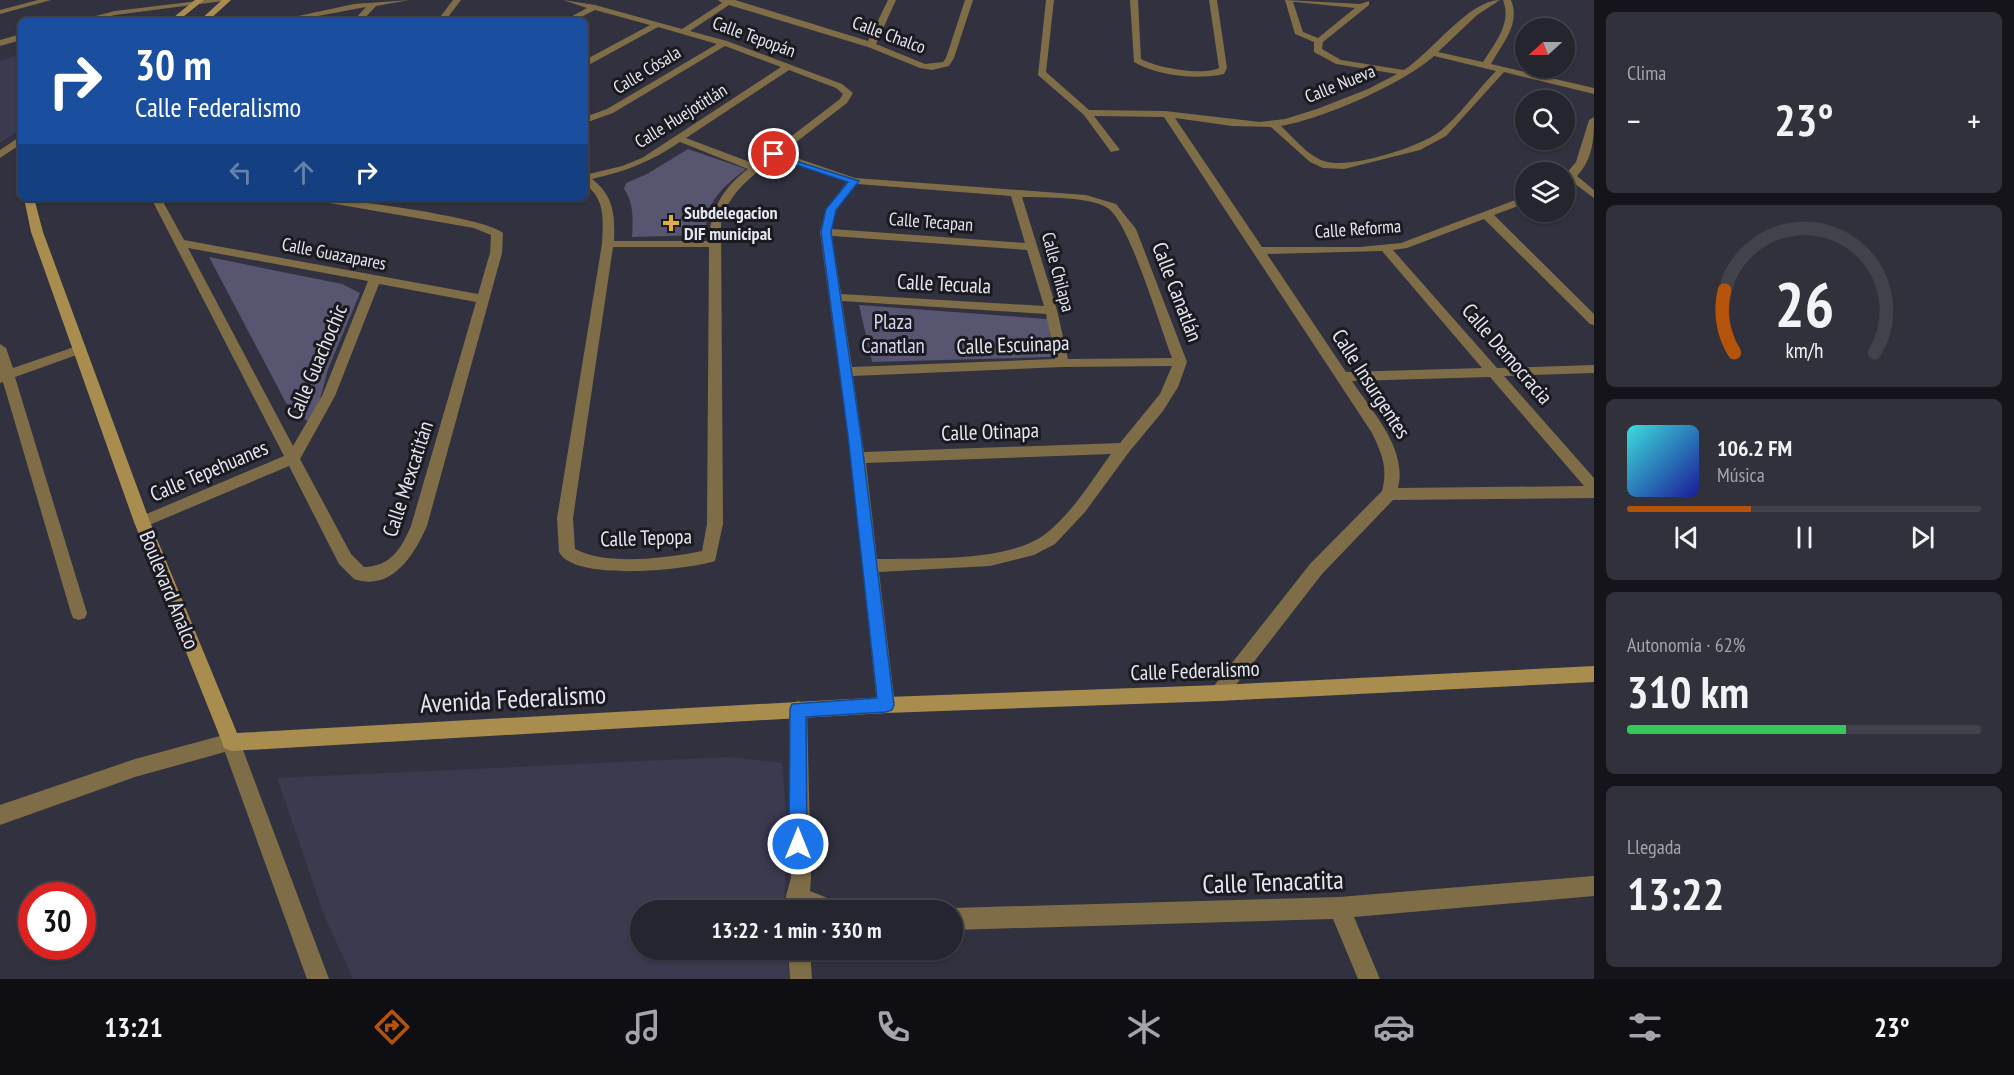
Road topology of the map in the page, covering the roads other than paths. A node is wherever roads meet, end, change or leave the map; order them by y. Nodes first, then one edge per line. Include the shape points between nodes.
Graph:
1 (227, 0) edge
2 (406, 0) edge
3 (457, 0) edge
4 (567, 0) edge
5 (892, 0) edge
6 (969, 0) edge
7 (1050, 0) edge
8 (1134, 0) edge
9 (1213, 0) edge
10 (1289, 0) edge
11 (1296, 0) edge
12 (1369, 0) edge
13 (1496, 0) edge
14 (1507, 0) edge
15 (42, 1) edge
16 (728, 1) edge
17 (197, 2) edge
18 (374, 3) junction
19 (1362, 6) junction
20 (595, 7) junction
21 (0, 12) edge
22 (94, 18) edge
23 (177, 18) edge
24 (206, 18) edge
25 (297, 18) edge
26 (360, 18) edge
27 (443, 18) edge
28 (573, 18) edge
29 (658, 24) junction
30 (685, 31) junction
31 (18, 38) edge
32 (1319, 41) junction
33 (0, 43) edge
34 (724, 43) junction
35 (871, 45) junction
36 (1432, 53) junction
37 (588, 62) edge
38 (1486, 65) junction
39 (788, 67) junction
40 (1502, 69) junction
41 (1405, 73) junction
42 (1594, 90) edge
43 (844, 101) joint
44 (1088, 113) junction
45 (1168, 115) junction
46 (588, 119) edge
47 (1594, 120) edge
48 (1274, 125) junction
49 (680, 140) junction
50 (18, 141) edge
51 (1115, 150) dead end
52 (774, 154) junction
53 (0, 155) edge
54 (755, 168) junction
55 (1575, 169) edge
56 (588, 178) edge
57 (588, 181) edge
58 (854, 181) junction
59 (1575, 183) edge
60 (1016, 193) junction
61 (1594, 195) edge
62 (30, 201) edge
63 (158, 201) edge
64 (335, 201) edge
65 (1515, 203) edge
66 (1486, 214) junction
67 (826, 232) junction
68 (179, 243) junction
69 (608, 244) junction
70 (715, 244) junction
71 (1033, 247) junction
72 (1386, 249) junction
73 (1257, 251) junction
74 (374, 281) junction
75 (835, 297) junction
76 (483, 299) junction
77 (1051, 310) junction
78 (1594, 321) edge
79 (0, 348) edge
80 (80, 349) junction
81 (1180, 362) junction
82 (1062, 363) junction
83 (1594, 369) edge
84 (846, 372) junction
85 (1496, 372) junction
86 (1341, 376) junction
87 (4, 377) edge
88 (1124, 447) junction
89 (293, 458) junction
90 (858, 458) junction
91 (1594, 490) edge
92 (1389, 494) junction
93 (142, 522) junction
94 (870, 566) junction
95 (79, 613) dead end
96 (1594, 674) edge
97 (1219, 693) junction
98 (886, 705) junction
99 (798, 709) junction
100 (231, 742) junction
101 (0, 815) edge
102 (1594, 886) edge
103 (797, 900) edge
104 (1339, 908) junction
105 (963, 919) edge
106 (800, 960) edge
107 (318, 979) edge
108 (801, 979) edge
109 (1369, 979) edge

1 - 17 street
1 - 24 street
2 - 18 street
3 - 27 street
4 - 20 street, Calle Tepopán
5 - 35 street
6 - 35 street, Calle Chalco via 950,58 941,67 923,66
7 - 44 street via 1041,73
8 - 9 street via 1137,60 1147,66 1204,74 1221,72 1223,68
10 - 32 street via 1299,34
11 - 19 street
12 - 19 street
13 - 36 street, Calle Nueva via 1466,19
14 - 38 street via 1509,24
15 - 21 street
16 - 30 street
16 - 35 street, Calle Chalco
17 - 22 street
17 - 23 street
18 - 25 street
18 - 26 street
19 - 32 street
20 - 28 street
20 - 29 street, Calle Tepopán
29 - 30 street, Calle Tepopán
29 - 37 street
30 - 34 street, Calle Tepopán
31 - 33 street
32 - 41 street via 1317,50 1331,59
34 - 39 street, Calle Tepopán
34 - 46 street, Calle Cósala via 610,111
36 - 38 street
36 - 41 street, Calle Nueva
38 - 40 street
39 - 43 street, Calle Tepopán via 844,89 848,97
39 - 49 street, Calle Huejotitlán
40 - 42 street
40 - 48 street via 1455,123 1431,142 1399,153 1333,167 1314,160
41 - 48 street, Calle Nueva via 1364,94
43 - 52 street, Calle Tepopa
44 - 45 street, Calle Nueva
44 - 51 street
45 - 48 street, Calle Nueva
45 - 73 street, Calle Insurgentes
47 - 55 street via 1584,157
49 - 54 street
49 - 56 street, Calle Huejotitlán via 626,168
50 - 53 street
52 - 54 street, Calle Tepopa
52 - 58 street, Calle Canatlán
54 - 70 street, Calle Tepopa via 727,194 719,208
57 - 69 street, Calle Tepopa via 608,204
58 - 60 street, Calle Canatlán
58 - 67 street via 831,209
59 - 61 street
60 - 71 street, Calle Chilapa
60 - 81 street, Calle Canatlán via 1086,198 1112,206 1130,230
62 - 80 street, Boulevard Analco via 37,232
63 - 68 street, Calle Mexcatitán
64 - 76 street, Calle Mexcatitán via 490,228 497,233 498,241
65 - 66 street, Calle Reforma
66 - 72 street, Calle Reforma via 1421,241
66 - 78 street
67 - 71 street, Calle Tecapan
67 - 75 street
68 - 74 street, Calle Guazapares
68 - 89 street, Calle Mexcatitán
69 - 70 street
69 - 70 street, Calle Tepopa via 564,533 567,552 573,557 624,563 696,560 708,556 712,547 717,404
71 - 77 street, Calle Chilapa
72 - 73 street, Calle Reforma
72 - 85 street, Calle Democracia
73 - 86 street, Calle Insurgentes
74 - 76 street, Calle Guazapares
74 - 89 street, Calle Guachochic via 325,400
75 - 77 street, Calle Tecuala
75 - 84 street
76 - 89 street, Calle Mexcatitán via 419,526 400,561 388,570 360,574 345,559
77 - 82 street, Calle Chilapa
79 - 87 street
80 - 87 street
80 - 93 street, Boulevard Analco
81 - 82 street, Calle Escuinapa
81 - 88 street, Calle Canatlán via 1177,380 1167,398
82 - 84 street, Calle Escuinapa
83 - 85 street
84 - 90 street
85 - 86 street
85 - 91 street, Calle Democracia
86 - 92 street, Calle Insurgentes via 1391,457 1394,476
87 - 95 street
88 - 90 street, Calle Otinapa
88 - 94 street, Calle Canatlán via 1065,526 1047,542 1024,553 993,559
89 - 93 street, Calle Tepehuanes
90 - 94 street
91 - 92 street
92 - 97 street via 1316,569
93 - 100 street, Boulevard Analco
94 - 98 street
96 - 97 street, Calle Federalismo
97 - 98 street, Calle Federalismo
98 - 99 street, Calle Federalismo
99 - 100 street, Avenida Federalismo
99 - 103 street via 801,877
100 - 101 street via 135,768
100 - 107 street, Boulevard Analco
102 - 104 street, Calle Tenacatita
104 - 105 street, Calle Tenacatita
104 - 109 street
106 - 108 street

